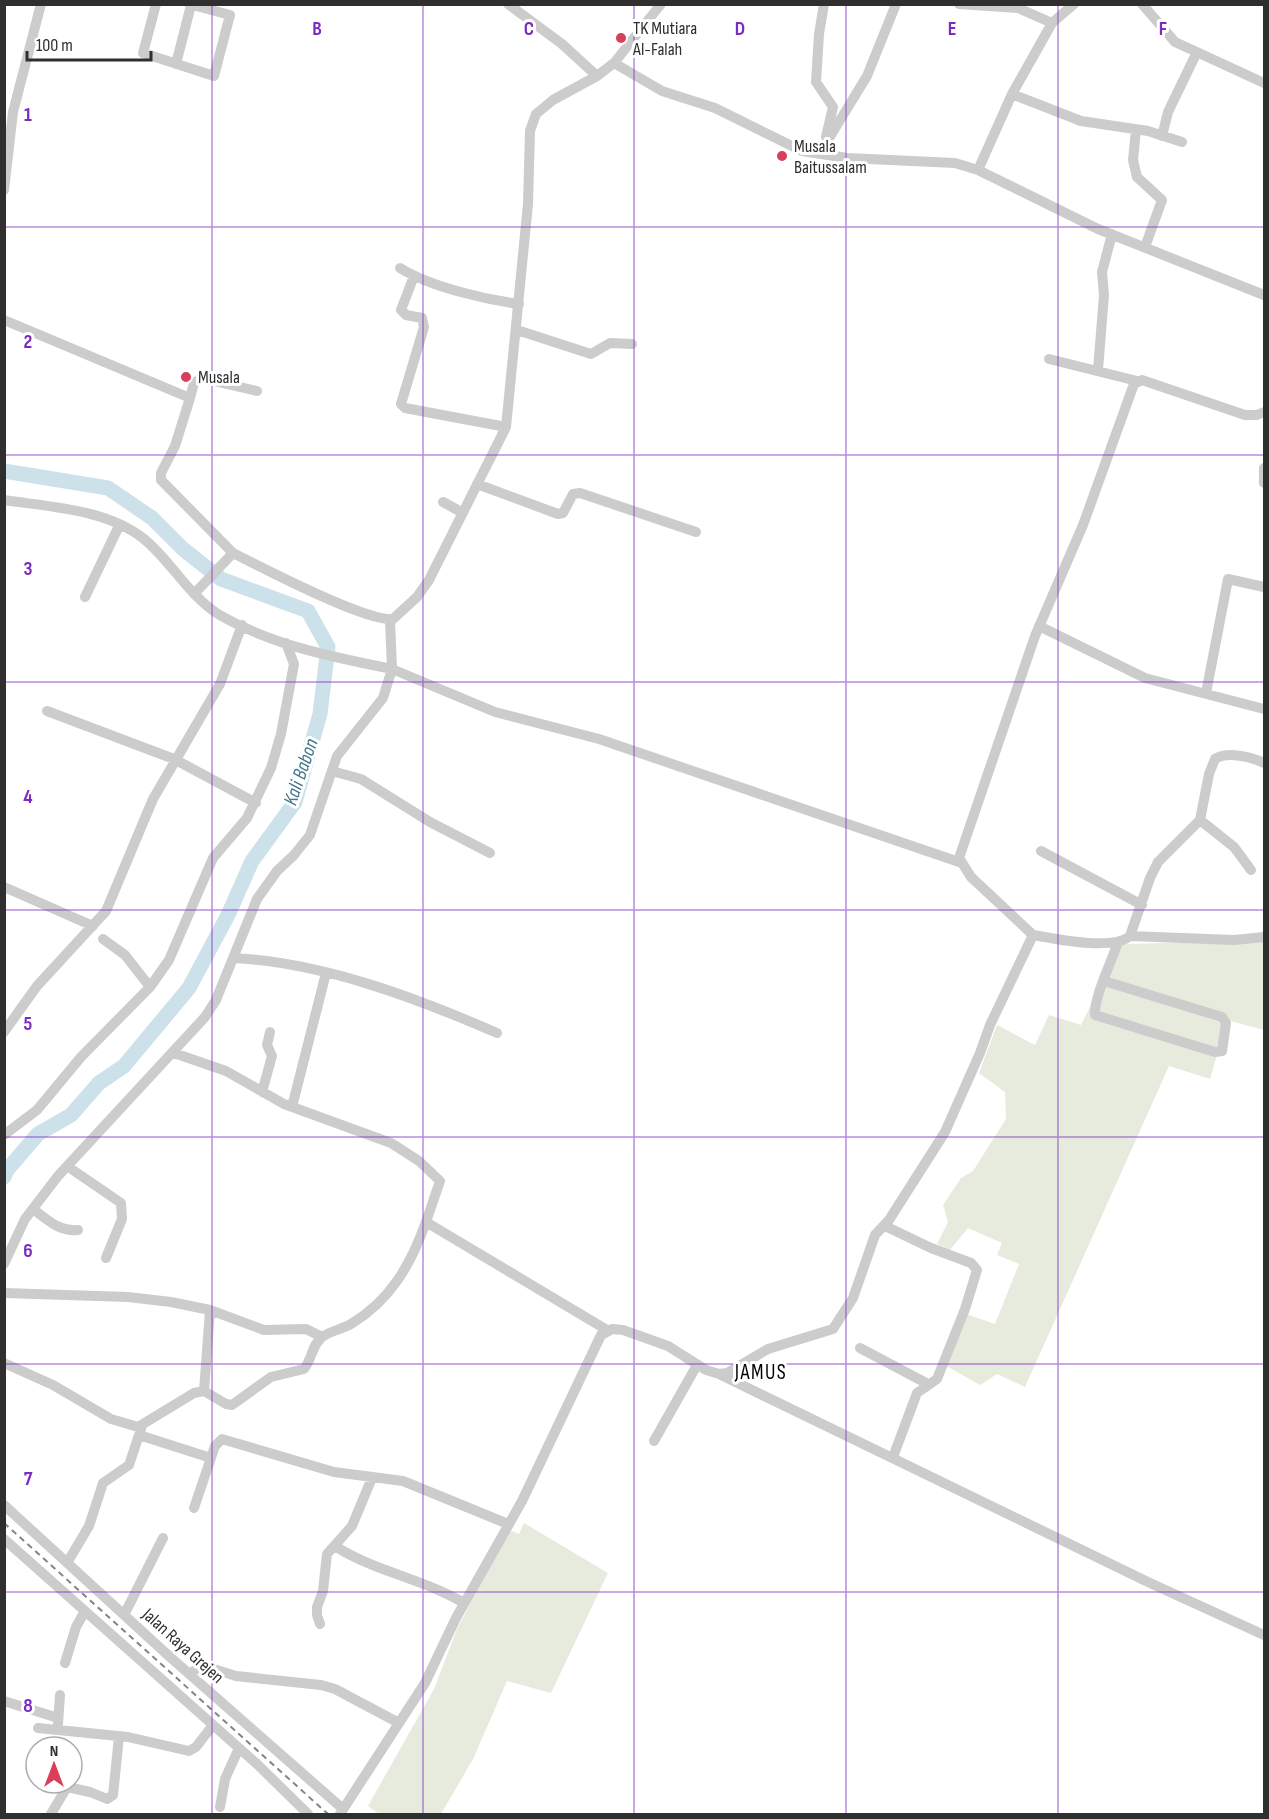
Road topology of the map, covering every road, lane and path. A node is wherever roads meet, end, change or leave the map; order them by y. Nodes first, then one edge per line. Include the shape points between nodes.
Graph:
1 (41, 4) edge
2 (156, 4) edge
3 (508, 4) edge
4 (661, 4) edge
5 (824, 4) edge
6 (896, 4) edge
7 (959, 4) edge
8 (1074, 4) edge
9 (190, 5) edge
10 (1143, 5) edge
11 (1052, 23) junction
12 (1197, 52) junction
13 (614, 63) junction
14 (176, 64) junction
15 (597, 76) junction
16 (1264, 83) edge
17 (1011, 94) junction
18 (1136, 130) junction
19 (1162, 136) junction
20 (1182, 142) dead end
21 (822, 150) junction
22 (978, 170) junction
23 (4, 190) edge
24 (1112, 234) junction
25 (1145, 247) junction
26 (400, 268) dead end
27 (414, 276) junction
28 (1264, 295) edge
29 (519, 304) junction
30 (4, 321) edge
31 (517, 330) junction
32 (632, 344) dead end
33 (1049, 359) dead end
34 (1098, 370) junction
35 (1137, 381) junction
36 (256, 391) dead end
37 (190, 398) junction
38 (1264, 412) edge
39 (506, 427) junction
40 (1264, 468) edge
41 (1264, 483) edge
42 (477, 484) junction
43 (4, 500) edge
44 (442, 502) dead end
45 (463, 513) junction
46 (119, 526) junction
47 (696, 532) dead end
48 (231, 556) junction
49 (1264, 587) edge
50 (197, 591) junction
51 (85, 597) dead end
52 (390, 620) junction
53 (242, 625) junction
54 (1039, 626) junction
55 (286, 643) junction
56 (392, 669) junction
57 (1206, 693) junction
58 (1264, 709) edge
59 (46, 711) dead end
60 (174, 759) junction
61 (1264, 763) edge
62 (332, 771) junction
63 (256, 803) junction
64 (1200, 820) junction
65 (1041, 851) dead end
66 (490, 853) dead end
67 (959, 862) junction
68 (1251, 870) dead end
69 (4, 887) edge
70 (1142, 905) junction
71 (93, 926) junction
72 (1033, 935) junction
73 (1130, 936) junction
74 (1264, 937) edge
75 (103, 939) dead end
76 (1118, 942) junction
77 (234, 958) junction
78 (326, 973) junction
79 (1104, 981) junction
80 (150, 987) junction
81 (4, 1032) edge
82 (270, 1032) dead end
83 (497, 1033) dead end
84 (174, 1053) junction
85 (262, 1092) junction
86 (292, 1107) junction
87 (4, 1136) edge
88 (67, 1166) junction
89 (33, 1209) junction
90 (426, 1222) junction
91 (885, 1226) junction
92 (78, 1230) dead end
93 (106, 1258) dead end
94 (4, 1264) edge
95 (4, 1293) edge
96 (210, 1310) junction
97 (606, 1330) junction
98 (322, 1337) junction
99 (860, 1348) dead end
100 (4, 1363) edge
101 (697, 1365) junction
102 (719, 1374) junction
103 (928, 1384) junction
104 (204, 1391) junction
105 (141, 1431) junction
106 (654, 1441) dead end
107 (893, 1457) junction
108 (211, 1458) junction
109 (372, 1478) junction
110 (4, 1505) edge
111 (194, 1508) dead end
112 (508, 1524) junction
113 (164, 1538) dead end
114 (4, 1539) edge
115 (335, 1546) junction
116 (67, 1563) junction
117 (464, 1603) junction
118 (85, 1611) junction
119 (124, 1615) junction
120 (320, 1624) dead end
121 (1264, 1635) edge
122 (65, 1663) dead end
123 (190, 1674) junction
124 (60, 1695) dead end
125 (4, 1701) edge
126 (58, 1718) junction
127 (399, 1723) junction
128 (213, 1725) junction
129 (38, 1728) dead end
130 (57, 1730) junction
131 (119, 1737) junction
132 (238, 1748) junction
133 (220, 1807) dead end
134 (341, 1812) edge
135 (51, 1815) edge
136 (308, 1815) edge

1 - 23 street via 14,112
2 - 14 street via 143,53
3 - 15 street
4 - 13 street
5 - 21 street via 816,82 833,107
6 - 21 street via 867,76
7 - 11 street via 973,8 1018,8
8 - 11 street
9 - 14 street
9 - 14 street via 230,15 214,76
10 - 12 street via 1175,42
11 - 17 street
12 - 16 street
12 - 19 street via 1168,112
13 - 15 street
13 - 21 street via 662,91 715,108 802,151
15 - 29 street via 542,107 532,125
17 - 18 street via 1081,121
17 - 22 street
18 - 19 street
18 - 25 street via 1133,160 1137,177 1162,200
19 - 20 street
21 - 22 street via 847,158 955,163
22 - 24 street
24 - 25 street
24 - 34 street via 1102,272
25 - 28 street
26 - 27 street
27 - 29 street via 490,300
27 - 39 street via 400,310 422,318 424,327 402,406
29 - 31 street
30 - 37 street
31 - 32 street via 591,354 610,343
31 - 39 street
33 - 34 street
34 - 35 street
35 - 38 street via 1245,415
35 - 54 street via 1079,535
36 - 37 street via 201,378 194,383
37 - 48 street via 161,480
39 - 42 street
40 - 41 street
42 - 45 street
42 - 47 street via 558,514 563,513 573,494 580,493
43 - 46 street via 90,514
44 - 45 street
45 - 52 street via 429,580 417,597
46 - 50 street via 144,539
46 - 51 street
48 - 50 street
48 - 52 street via 329,599
49 - 57 street via 1228,579
50 - 53 street via 218,614
52 - 56 street
53 - 55 street
53 - 60 street via 220,684
54 - 57 street via 1145,678
54 - 67 street
55 - 56 street via 306,651
55 - 63 street via 294,664 291,687 271,768
56 - 62 street via 384,698 337,756
56 - 67 street via 495,712 599,739
57 - 58 street
59 - 60 street
60 - 63 street
60 - 71 street via 111,901
61 - 64 street via 1240,756 1216,757
62 - 66 street via 361,779
62 - 77 street via 310,835 261,893
63 - 80 street via 213,858 169,960
64 - 68 street via 1234,847
64 - 70 street via 1158,862
65 - 70 street
67 - 72 street
69 - 71 street
70 - 73 street
71 - 81 street via 37,986
72 - 76 street
72 - 91 street via 945,1132
73 - 74 street via 1234,940
73 - 76 street
75 - 80 street via 125,956
76 - 79 street
77 - 78 street via 273,960
77 - 84 street via 216,1000
78 - 83 street via 401,996
78 - 86 street
79 - 79 street via 1095,1008 1098,1017 1222,1051 1226,1023 1222,1017
80 - 87 street via 81,1057 37,1110
82 - 85 street via 267,1045 272,1056
84 - 85 street via 226,1071
84 - 88 street
85 - 86 street
86 - 90 street via 391,1143 419,1161 440,1181
88 - 89 street
88 - 93 street via 121,1203 122,1219
89 - 92 street via 66,1231
89 - 94 street
90 - 97 street
90 - 98 street via 398,1283 351,1324
91 - 102 street via 875,1235 853,1298 833,1329 768,1349
91 - 103 street via 976,1267 965,1309 937,1379
95 - 96 street via 128,1297
96 - 98 street via 264,1330 306,1329
96 - 104 street
97 - 101 street via 623,1330 668,1346
97 - 112 street
98 - 104 street via 304,1368 271,1377 237,1403 226,1404
99 - 103 street
100 - 105 street
101 - 102 street
101 - 106 street
102 - 107 street
103 - 107 street via 913,1402
104 - 105 street via 164,1410
105 - 108 street
105 - 116 street via 129,1465 103,1483 89,1526
107 - 121 street
108 - 109 street via 222,1439 334,1472
108 - 111 street
109 - 112 street via 403,1481
109 - 115 street via 352,1526
110 - 116 street, Jalan Raya Grejen
112 - 117 street
113 - 119 street
114 - 118 street
115 - 117 street
115 - 120 street via 327,1554 323,1591 317,1606
116 - 119 street, Jalan Raya Grejen
117 - 127 street
118 - 122 street
118 - 128 street
119 - 123 street, Jalan Raya Grejen
123 - 127 street via 201,1665 236,1677 321,1685
123 - 134 street, Jalan Raya Grejen
124 - 126 street
125 - 126 street
126 - 130 street
127 - 134 street
128 - 131 street via 189,1751
128 - 132 street
129 - 130 street
130 - 131 street
131 - 135 street via 113,1795 106,1799 67,1787
132 - 133 street via 225,1779
132 - 136 street

